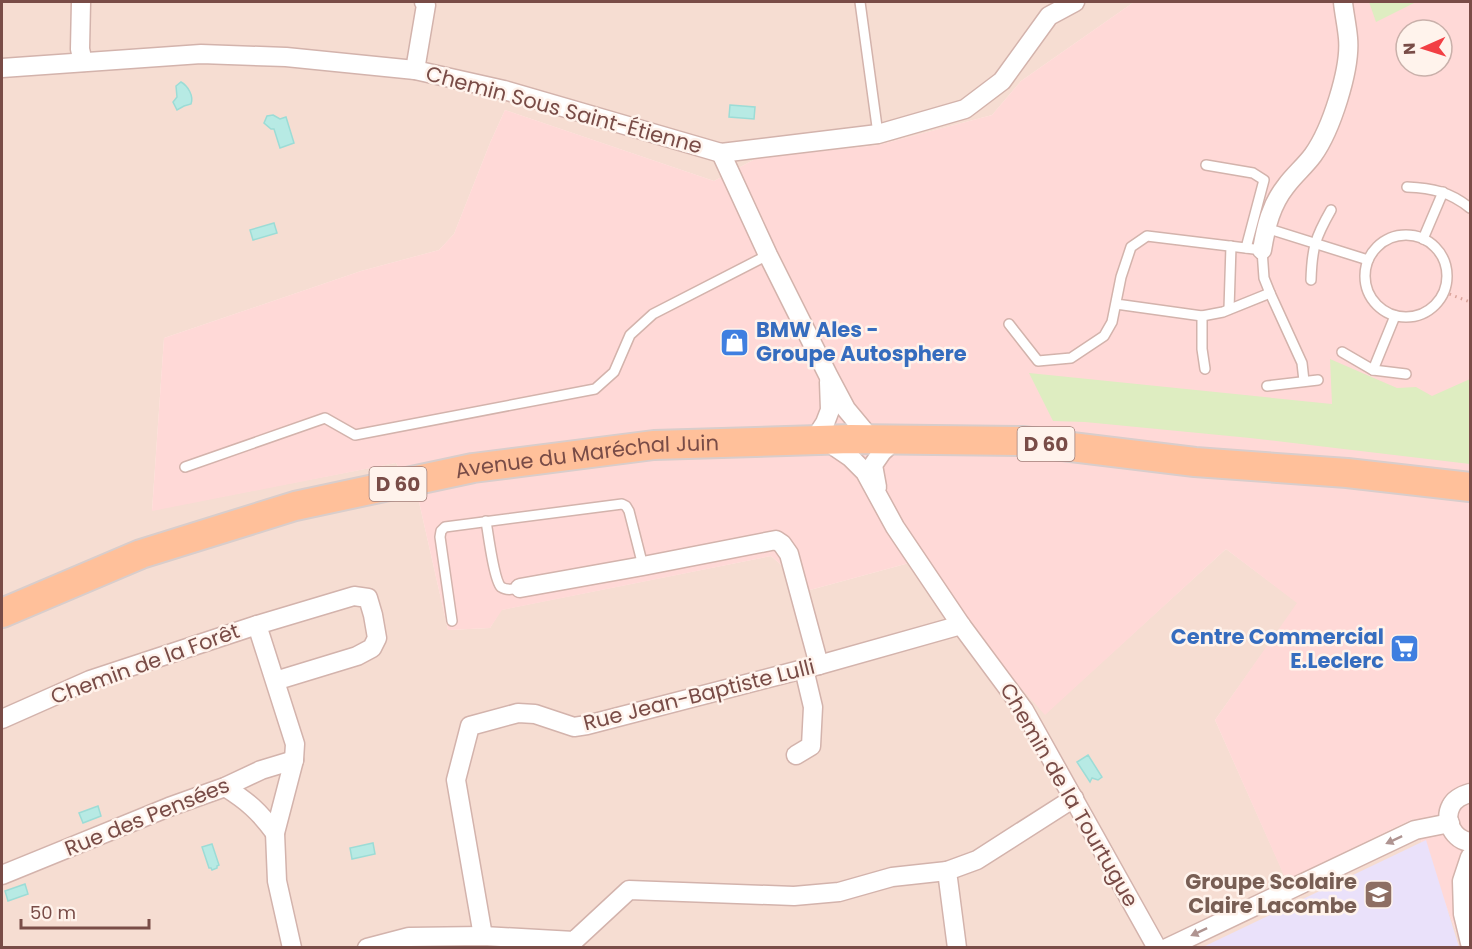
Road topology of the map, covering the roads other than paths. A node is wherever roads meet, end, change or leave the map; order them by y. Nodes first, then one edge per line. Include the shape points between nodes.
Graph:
1 (81, 2) edge
2 (424, 2) edge
3 (860, 2) edge
4 (1076, 2) edge
5 (1342, 2) edge
6 (83, 63) junction
7 (2, 68) edge
8 (415, 70) junction
9 (878, 134) junction
10 (721, 153) junction
11 (1206, 165) dead end
12 (1407, 187) dead end
13 (1443, 192) junction
14 (1470, 208) edge
15 (1331, 210) dead end
16 (1266, 228) junction
17 (1423, 239) junction
18 (1314, 243) junction
19 (1231, 246) junction
20 (1254, 249) junction
21 (768, 255) junction
22 (1368, 260) junction
23 (1311, 280) dead end
24 (1270, 293) junction
25 (1116, 304) junction
26 (1229, 309) junction
27 (1202, 316) junction
28 (1395, 316) junction
29 (1009, 324) dead end
30 (1342, 352) dead end
31 (1205, 369) dead end
32 (1373, 370) junction
33 (1406, 374) dead end
34 (829, 377) junction
35 (1318, 380) dead end
36 (1304, 381) junction
37 (1267, 386) dead end
38 (883, 439) junction
39 (819, 440) junction
40 (1196, 462) junction
41 (185, 467) dead end
42 (1470, 488) edge
43 (1470, 505) edge
44 (486, 521) junction
45 (895, 527) junction
46 (643, 566) junction
47 (520, 588) joint
48 (2, 613) edge
49 (452, 621) dead end
50 (257, 625) junction
51 (961, 625) junction
52 (811, 667) junction
53 (275, 681) junction
54 (2, 719) edge
55 (796, 755) dead end
56 (294, 760) junction
57 (225, 787) junction
58 (1470, 793) edge
59 (1074, 798) junction
60 (1450, 823) junction
61 (275, 834) junction
62 (1470, 842) edge
63 (1470, 857) edge
64 (947, 871) junction
65 (2, 875) edge
66 (483, 936) junction
67 (1470, 943) edge
68 (292, 948) edge
69 (367, 948) edge
70 (957, 948) edge
71 (1157, 948) edge
72 (1167, 948) edge

1 - 6 street
2 - 8 street
3 - 9 lane
4 - 9 street, Chemin Sous Saint-Étienne via 1049,16 1002,81 965,109
5 - 16 street via 1349,39 1338,101 1314,154 1278,198
6 - 7 street, Chemin Sous Saint-Étienne
6 - 8 street, Chemin Sous Saint-Étienne via 201,54 286,57
8 - 10 street, Chemin Sous Saint-Étienne via 504,90
9 - 10 street, Chemin Sous Saint-Étienne
10 - 21 street
11 - 20 lane via 1253,173 1264,180
12 - 13 lane
13 - 14 lane
13 - 17 lane
15 - 18 lane
16 - 18 lane
16 - 20 street
17 - 22 lane via 1408,235 1389,239
17 - 28 lane via 1435,247 1445,263 1444,292 1424,314
18 - 22 lane
18 - 23 lane
19 - 20 lane
19 - 25 lane via 1147,236 1131,247
19 - 26 lane
20 - 24 lane
21 - 34 street
21 - 41 lane via 653,314 630,335 614,372 595,389 355,435 325,418
22 - 28 lane via 1365,279 1371,298
24 - 26 lane
24 - 36 lane via 1302,363
25 - 27 lane
25 - 29 lane via 1104,336 1071,358 1038,361
26 - 27 lane
27 - 31 lane
28 - 32 lane
30 - 32 lane
32 - 33 lane
34 - 38 street via 846,409
34 - 39 street via 830,410
35 - 36 lane
36 - 37 lane
38 - 39 main road, Avenue du Maréchal Juin / D 60
38 - 40 main road, Avenue du Maréchal Juin / D 60 via 1022,441
38 - 45 street, Chemin de la Tourtugue via 882,452 873,465 878,490
39 - 45 street, Chemin de la Tourtugue via 850,457 865,471
39 - 48 main road, Avenue du Maréchal Juin / D 60 via 654,445 473,468 295,506 152,550
40 - 42 main road, Avenue du Maréchal Juin / D 60 via 1347,473
40 - 43 main road, Avenue du Maréchal Juin / D 60 via 1346,491
44 - 46 lane via 622,504 629,511
44 - 47 lane via 498,583 507,589
44 - 49 lane via 445,527 441,531
45 - 51 street, Chemin de la Tourtugue
46 - 47 street
46 - 52 street via 776,540 789,554
50 - 53 street, Chemin de la Forêt
50 - 53 street, Chemin de la Forêt via 354,596 368,598 377,638 372,648
50 - 54 street, Chemin de la Forêt via 90,680
51 - 52 street, Rue Jean-Baptiste Lulli
51 - 59 street, Chemin de la Tourtugue via 1024,710
52 - 55 street via 811,746
52 - 66 street, Rue Jean-Baptiste Lulli via 587,725 574,727 535,714 518,713 470,726 456,780
53 - 56 street, Chemin de la Forêt via 295,744
56 - 57 street, Rue des Pensées
56 - 61 street, Chemin de la Forêt
57 - 61 street via 247,801
57 - 65 street, Rue des Pensées
58 - 60 street via 1452,806
59 - 64 street via 977,860
59 - 71 street, Chemin de la Tourtugue
60 - 62 street via 1457,837
60 -> 72 street via 1415,830
61 - 68 street, Chemin de la Forêt via 277,881
63 - 67 street via 1462,881 1463,914
64 - 66 street via 892,878 839,892 794,896 628,890 574,941
64 - 70 street
66 - 69 street via 410,937

